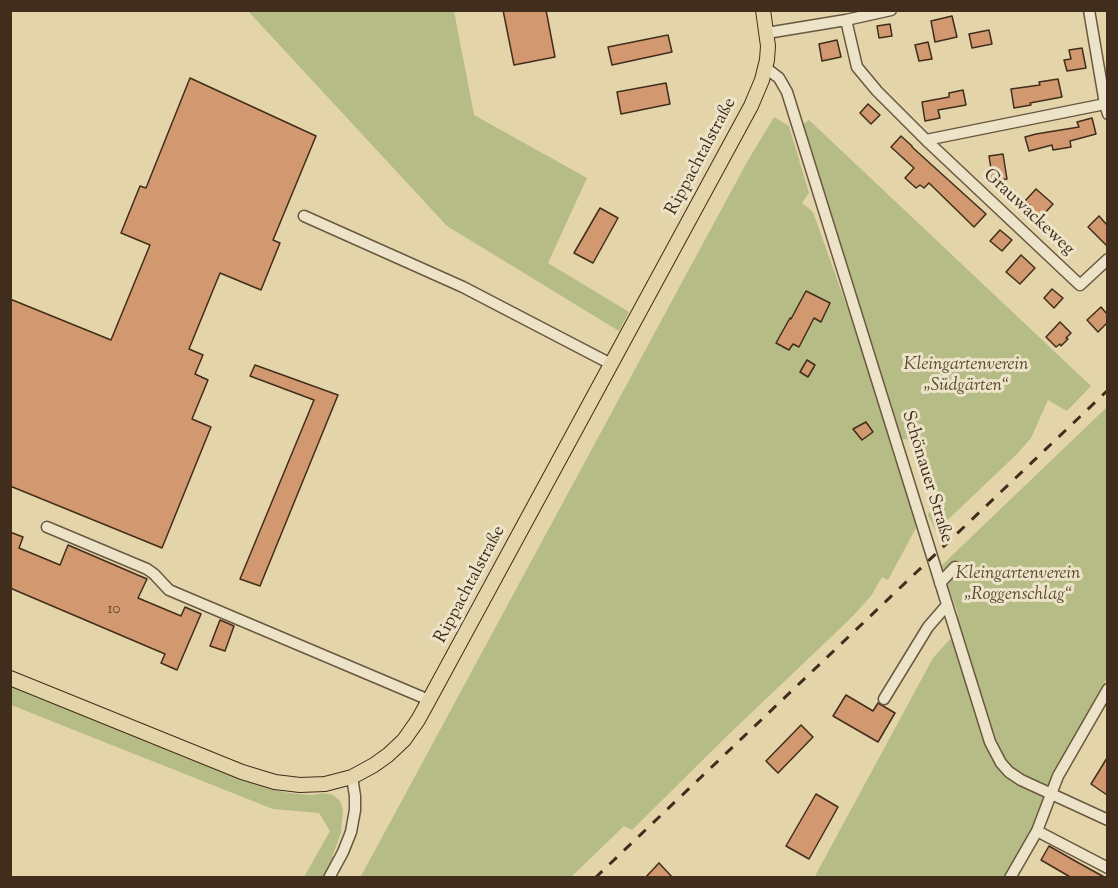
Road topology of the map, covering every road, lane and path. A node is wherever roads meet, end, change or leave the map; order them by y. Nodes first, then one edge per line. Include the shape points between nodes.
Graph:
1 (763, 10) edge
2 (891, 10) edge
3 (1089, 10) edge
4 (846, 20) junction
5 (767, 33) junction
6 (766, 68) junction
7 (1106, 109) edge
8 (926, 140) junction
9 (304, 216) dead end
10 (1107, 259) edge
11 (611, 364) junction
12 (47, 527) dead end
13 (956, 567) dead end
14 (940, 583) junction
15 (947, 605) junction
16 (10, 678) edge
17 (1107, 689) edge
18 (884, 699) dead end
19 (429, 700) junction
20 (352, 777) junction
21 (1051, 795) junction
22 (1107, 818) edge
23 (1037, 831) junction
24 (1107, 868) edge
25 (329, 878) edge
26 (1010, 878) edge

1 - 5 main road
2 - 4 street
3 - 7 street
4 - 5 street
4 - 8 street, Grauwackeweg via 857,67
5 - 6 main road
6 - 11 main road, Rippachtalstraße via 751,106
6 - 14 street, Schönauer Straße via 779,78 787,92
7 - 8 street
8 - 10 street, Grauwackeweg via 1080,285
9 - 11 street via 463,286
11 - 19 main road, Rippachtalstraße
12 - 19 street via 147,568 169,590
13 - 14 street
14 - 15 street, Schönauer Straße
15 - 18 street via 928,627
15 - 21 street, Schönauer Straße via 985,728 1000,763 1021,780
16 - 20 main road, Rippachtalstraße via 275,782 325,784
17 - 21 street
19 - 20 main road, Rippachtalstraße via 404,740
20 - 25 street via 355,810 351,832
21 - 22 street, Schönauer Straße
21 - 23 street
23 - 24 street
23 - 26 street

